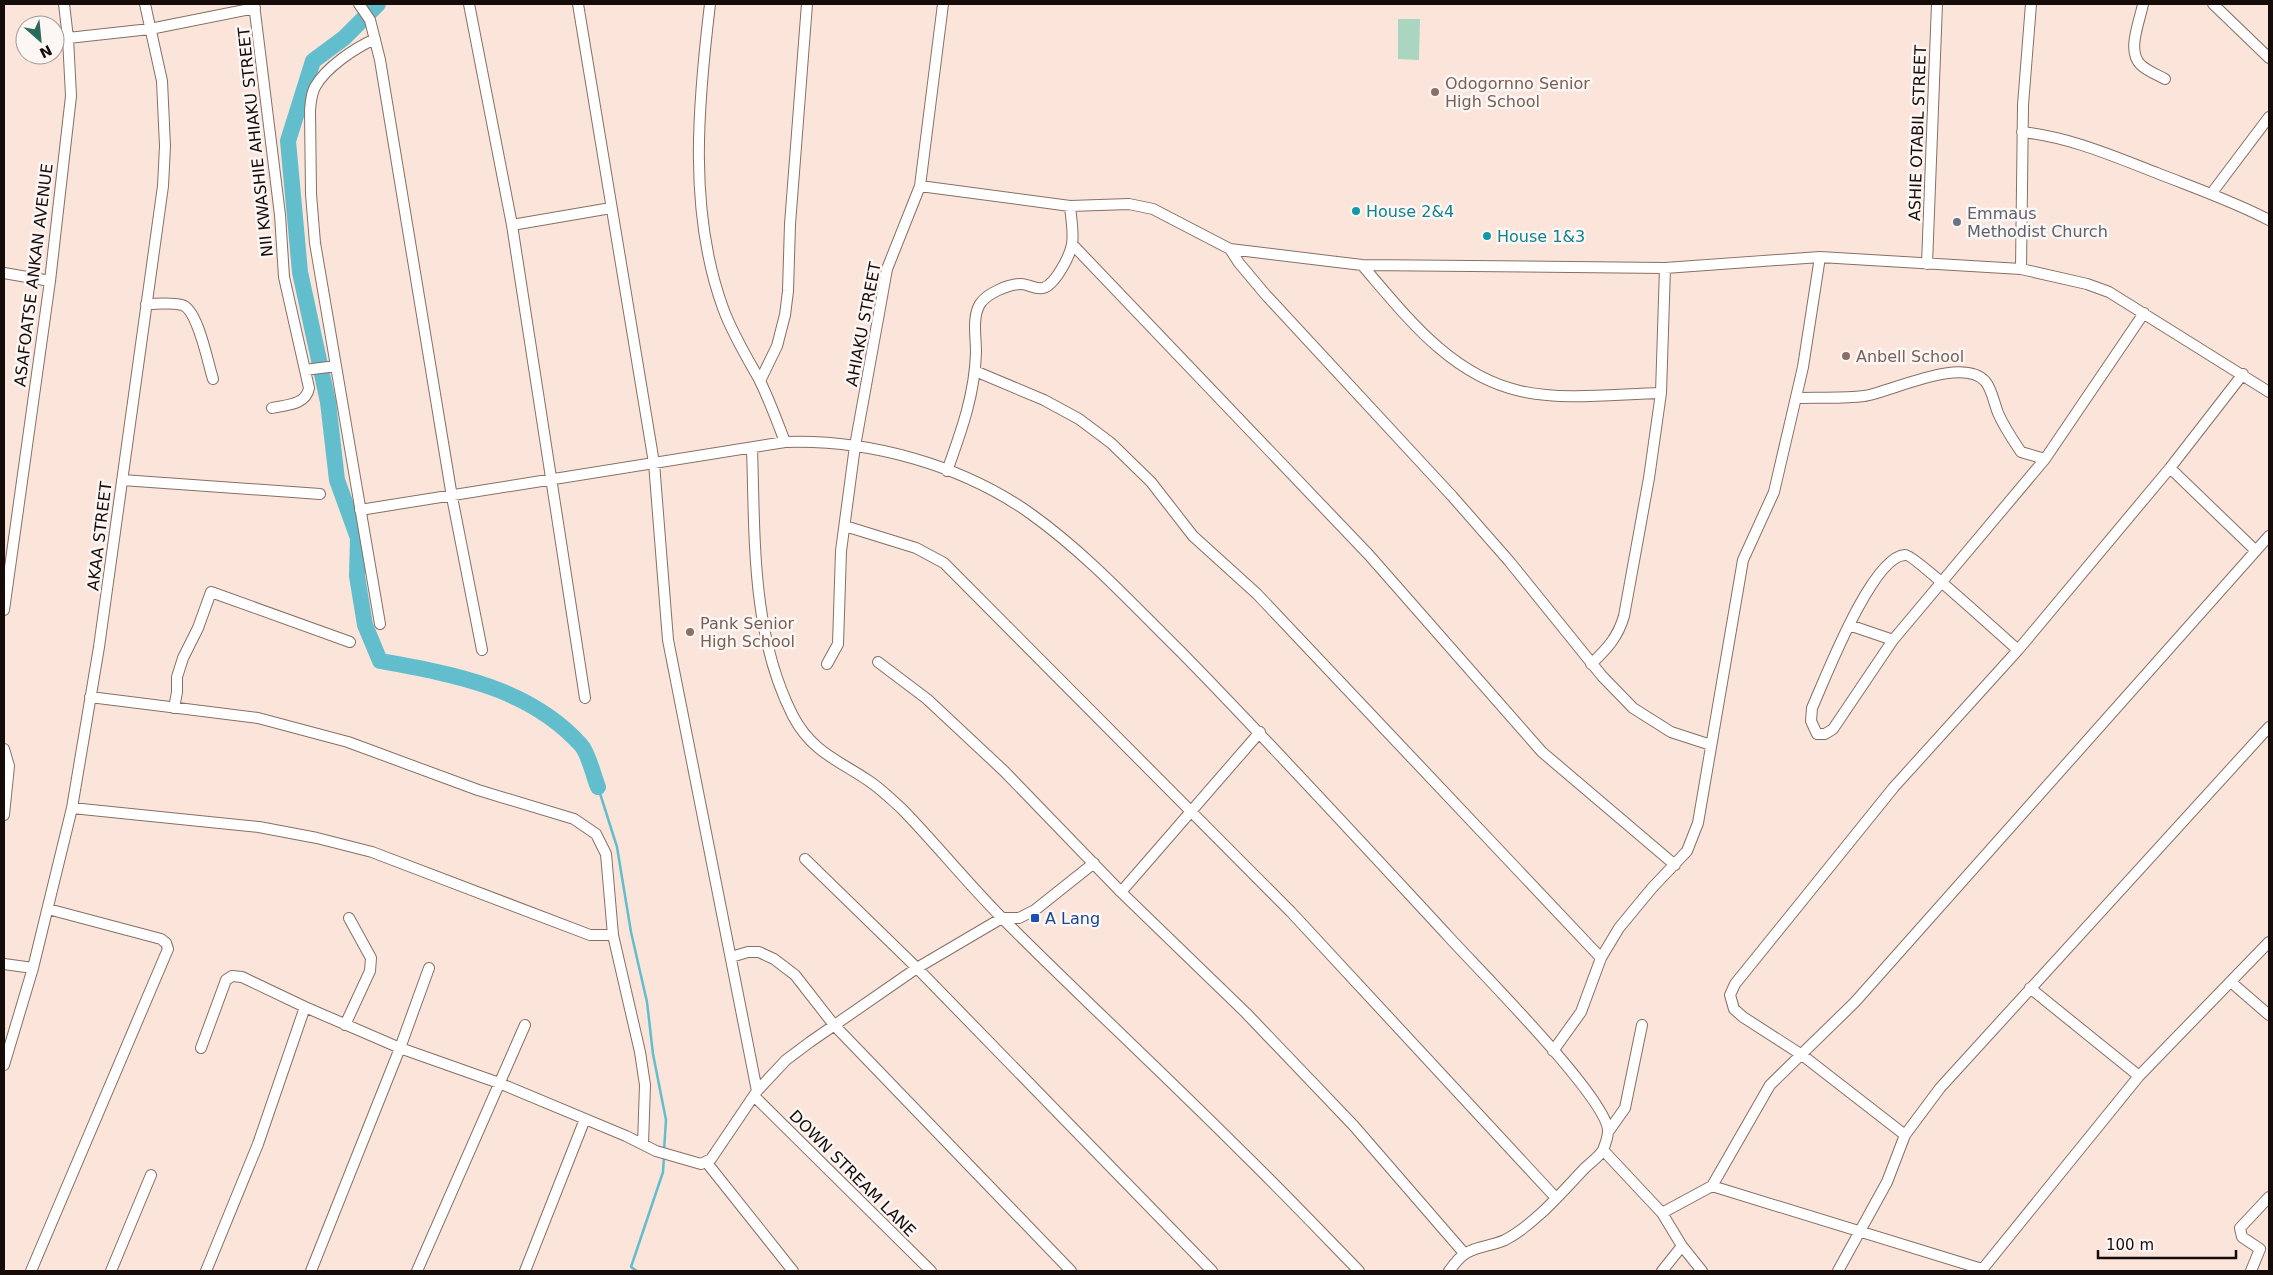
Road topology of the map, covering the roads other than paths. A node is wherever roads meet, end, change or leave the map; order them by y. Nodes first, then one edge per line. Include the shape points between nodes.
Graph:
1 (64, 4) edge
2 (145, 4) edge
3 (469, 4) edge
4 (578, 4) edge
5 (710, 4) edge
6 (807, 4) edge
7 (944, 4) edge
8 (1937, 4) edge
9 (2032, 4) edge
10 (2144, 4) edge
11 (2213, 4) edge
12 (360, 5) edge
13 (255, 6) edge
14 (150, 29) junction
15 (68, 38) junction
16 (376, 38) junction
17 (2269, 58) edge
18 (2166, 80) dead end
19 (2269, 117) edge
20 (2022, 132) junction
21 (920, 186) junction
22 (2211, 194) junction
23 (1070, 206) junction
24 (611, 208) junction
25 (2269, 220) edge
26 (512, 225) junction
27 (1072, 244) junction
28 (1230, 250) junction
29 (1820, 257) junction
30 (1928, 264) junction
31 (1362, 265) junction
32 (1665, 268) junction
33 (2021, 270) junction
34 (4, 274) edge
35 (50, 281) junction
36 (146, 304) junction
37 (2144, 313) junction
38 (332, 366) junction
39 (309, 369) junction
40 (975, 371) junction
41 (2243, 374) junction
42 (213, 379) dead end
43 (760, 381) junction
44 (2269, 392) edge
45 (1661, 393) junction
46 (1796, 398) junction
47 (272, 408) dead end
48 (785, 442) junction
49 (855, 446) junction
50 (752, 448) junction
51 (2045, 459) junction
52 (654, 463) junction
53 (2170, 468) junction
54 (947, 471) junction
55 (122, 480) junction
56 (551, 481) junction
57 (320, 494) dead end
58 (452, 497) junction
59 (360, 510) junction
60 (845, 526) junction
61 (2269, 536) edge
62 (2255, 550) junction
63 (1940, 583) junction
64 (4, 610) edge
65 (380, 624) dead end
66 (1849, 625) junction
67 (1893, 640) junction
68 (350, 642) dead end
69 (482, 650) dead end
70 (2018, 650) junction
71 (878, 662) dead end
72 (827, 664) dead end
73 (1591, 664) junction
74 (90, 698) junction
75 (585, 698) dead end
76 (174, 708) junction
77 (2269, 728) edge
78 (1260, 732) junction
79 (1711, 745) junction
80 (4, 749) edge
81 (72, 808) junction
82 (1192, 811) junction
83 (4, 815) edge
84 (805, 859) dead end
85 (1094, 863) junction
86 (1675, 865) junction
87 (1121, 892) junction
88 (48, 910) junction
89 (349, 918) dead end
90 (1002, 918) junction
91 (612, 935) junction
92 (2269, 942) edge
93 (731, 957) junction
94 (1601, 958) junction
95 (4, 964) edge
96 (33, 968) junction
97 (429, 968) dead end
98 (917, 968) junction
99 (2232, 982) junction
100 (2030, 988) junction
101 (305, 1008) junction
102 (2269, 1015) edge
103 (345, 1025) junction
104 (525, 1025) dead end
105 (834, 1025) junction
106 (1642, 1025) dead end
107 (201, 1048) dead end
108 (400, 1048) junction
109 (1553, 1050) junction
110 (1802, 1055) junction
111 (4, 1066) edge
112 (2139, 1076) junction
113 (499, 1083) junction
114 (755, 1094) junction
115 (585, 1119) junction
116 (1608, 1132) junction
117 (1905, 1135) junction
118 (643, 1144) junction
119 (1603, 1150) junction
120 (707, 1163) junction
121 (150, 1175) dead end
122 (1712, 1186) junction
123 (2269, 1197) edge
124 (1556, 1198) junction
125 (1662, 1213) junction
126 (1857, 1232) junction
127 (1682, 1246) junction
128 (1464, 1253) junction
129 (1981, 1270) edge
130 (31, 1271) edge
131 (111, 1271) edge
132 (206, 1271) edge
133 (311, 1271) edge
134 (417, 1271) edge
135 (525, 1271) edge
136 (793, 1271) edge
137 (931, 1271) edge
138 (1071, 1271) edge
139 (1212, 1271) edge
140 (1358, 1271) edge
141 (1449, 1271) edge
142 (1662, 1271) edge
143 (1702, 1271) edge
144 (1838, 1271) edge
145 (2251, 1271) edge

1 - 15 street, ASAFOATSE ANKAN AVENUE
2 - 14 street, AKAA STREET
3 - 26 street
4 - 24 street
5 - 43 street via 698,158 702,219 709,265 723,310
6 - 43 street via 788,291 777,346
7 - 21 street, AHIAKU STREET
8 - 30 street, ASHIE OTABIL STREET
9 - 20 street
10 - 18 street via 2134,45 2135,57 2142,66
11 - 17 street
12 - 16 street
13 - 14 street
13 - 39 street, NII KWASHIE AHIAKU STREET via 280,215 284,277
14 - 15 street
14 - 36 street, AKAA STREET via 162,81 165,146 163,186
15 - 35 street, ASAFOATSE ANKAN AVENUE via 71,96
16 - 38 street via 349,53 319,81 312,97 311,194
16 - 58 street
19 - 22 street
20 - 22 street via 2050,134 2094,148
20 - 33 street
21 - 23 street
21 - 49 street, AHIAKU STREET via 887,269
22 - 25 street
23 - 27 street
23 - 28 street via 1129,204 1154,209
24 - 26 street
24 - 52 street
26 - 56 street
27 - 40 street via 1051,284 1038,288 1021,284 989,295 982,301 976,312
27 - 86 street via 1369,555 1542,752
28 - 31 street
28 - 73 street via 1265,294 1452,496
29 - 30 street
29 - 32 street
29 - 46 street
30 - 33 street
31 - 32 street
31 - 45 street via 1433,344 1482,377 1520,391 1546,394
32 - 45 street
33 - 37 street via 2088,284 2109,292
34 - 35 street
35 - 64 street, ASAFOATSE ANKAN AVENUE
36 - 42 street via 183,305 188,309 198,326
36 - 55 street, AKAA STREET
37 - 41 street
37 - 51 street
38 - 39 street
38 - 59 street
39 - 47 street, NII KWASHIE AHIAKU STREET via 308,395 302,401
40 - 54 street via 967,414
40 - 94 street via 1044,400 1111,443 1151,482 1193,536 1257,594
41 - 44 street
41 - 53 street
43 - 48 street
45 - 73 street via 1624,616 1612,644
46 - 51 street via 1864,396 1953,372 1976,376 1985,381 1999,415 2021,452
46 - 79 street via 1774,492 1743,560
48 - 49 street via 822,441
48 - 50 street
49 - 54 street
49 - 60 street, AHIAKU STREET
50 - 52 street
50 - 90 street via 763,622 793,715 809,741 870,782 900,808
51 - 63 street
52 - 56 street
52 - 93 street via 668,640
53 - 62 street
53 - 70 street
54 - 78 street via 986,486 1030,513 1072,547
55 - 57 street
55 - 74 street, AKAA STREET
56 - 58 street
56 - 75 street
58 - 59 street
58 - 69 street
59 - 65 street
60 - 72 street, AHIAKU STREET via 839,581 838,644
60 - 82 street via 916,548 944,563
61 - 62 street
62 - 110 street via 1855,1002
63 - 66 street via 1914,558 1905,554 1894,558 1880,570
63 - 67 street
63 - 70 street
66 - 67 street
66 - 67 street via 1812,708 1811,721 1817,734 1833,730
68 - 76 street via 210,592 177,677
70 - 110 street via 1894,787 1735,984 1730,996 1734,1008
71 - 85 street via 927,698
73 - 79 street via 1633,708 1672,732
74 - 76 street
74 - 81 street, AKAA STREET
76 - 91 street via 258,718 313,731 586,825 596,834 606,854
77 - 100 street
78 - 82 street
78 - 109 street
79 - 86 street via 1698,823 1687,851
80 - 83 street via 9,766
81 - 88 street, AKAA STREET
81 - 91 street via 259,827 317,838 372,852 590,935
82 - 87 street
82 - 124 street via 1291,912
84 - 98 street
85 - 87 street
85 - 90 street via 1035,910 1019,918
86 - 94 street via 1634,910
87 - 128 street via 1246,1013 1347,1119
88 - 96 street, AKAA STREET
88 - 130 street via 161,939 168,949
89 - 103 street via 371,958 370,971
90 - 98 street
90 - 140 street via 1243,1152
91 - 118 street via 640,1052 645,1086
92 - 99 street
93 - 105 street via 759,952 774,959 795,975
93 - 114 street
94 - 109 street via 1581,1012
95 - 96 street
96 - 111 street, AKAA STREET
97 - 108 street
98 - 105 street
98 - 139 street
99 - 102 street
99 - 112 street
100 - 112 street
100 - 117 street via 1940,1088
101 - 103 street
101 - 107 street via 242,976 229,978
101 - 132 street via 258,1144
103 - 108 street
104 - 113 street
105 - 114 street via 786,1060
105 - 138 street
106 - 116 street via 1625,1108
108 - 113 street
108 - 133 street
109 - 116 street via 1596,1102 1604,1115
110 - 117 street
110 - 122 street via 1770,1085
112 - 129 street
113 - 115 street
113 - 134 street
114 - 120 street
114 - 137 street, DOWN STREAM LANE
115 - 118 street
115 - 135 street
116 - 119 street
117 - 126 street via 1887,1182
118 - 120 street via 674,1157
119 - 124 street
119 - 125 street
120 - 136 street
121 - 131 street
122 - 125 street
122 - 126 street
123 - 145 street via 2240,1228 2242,1237 2260,1249
124 - 128 street via 1506,1239
125 - 127 street
126 - 129 street
126 - 144 street
127 - 142 street
127 - 143 street
128 - 141 street

